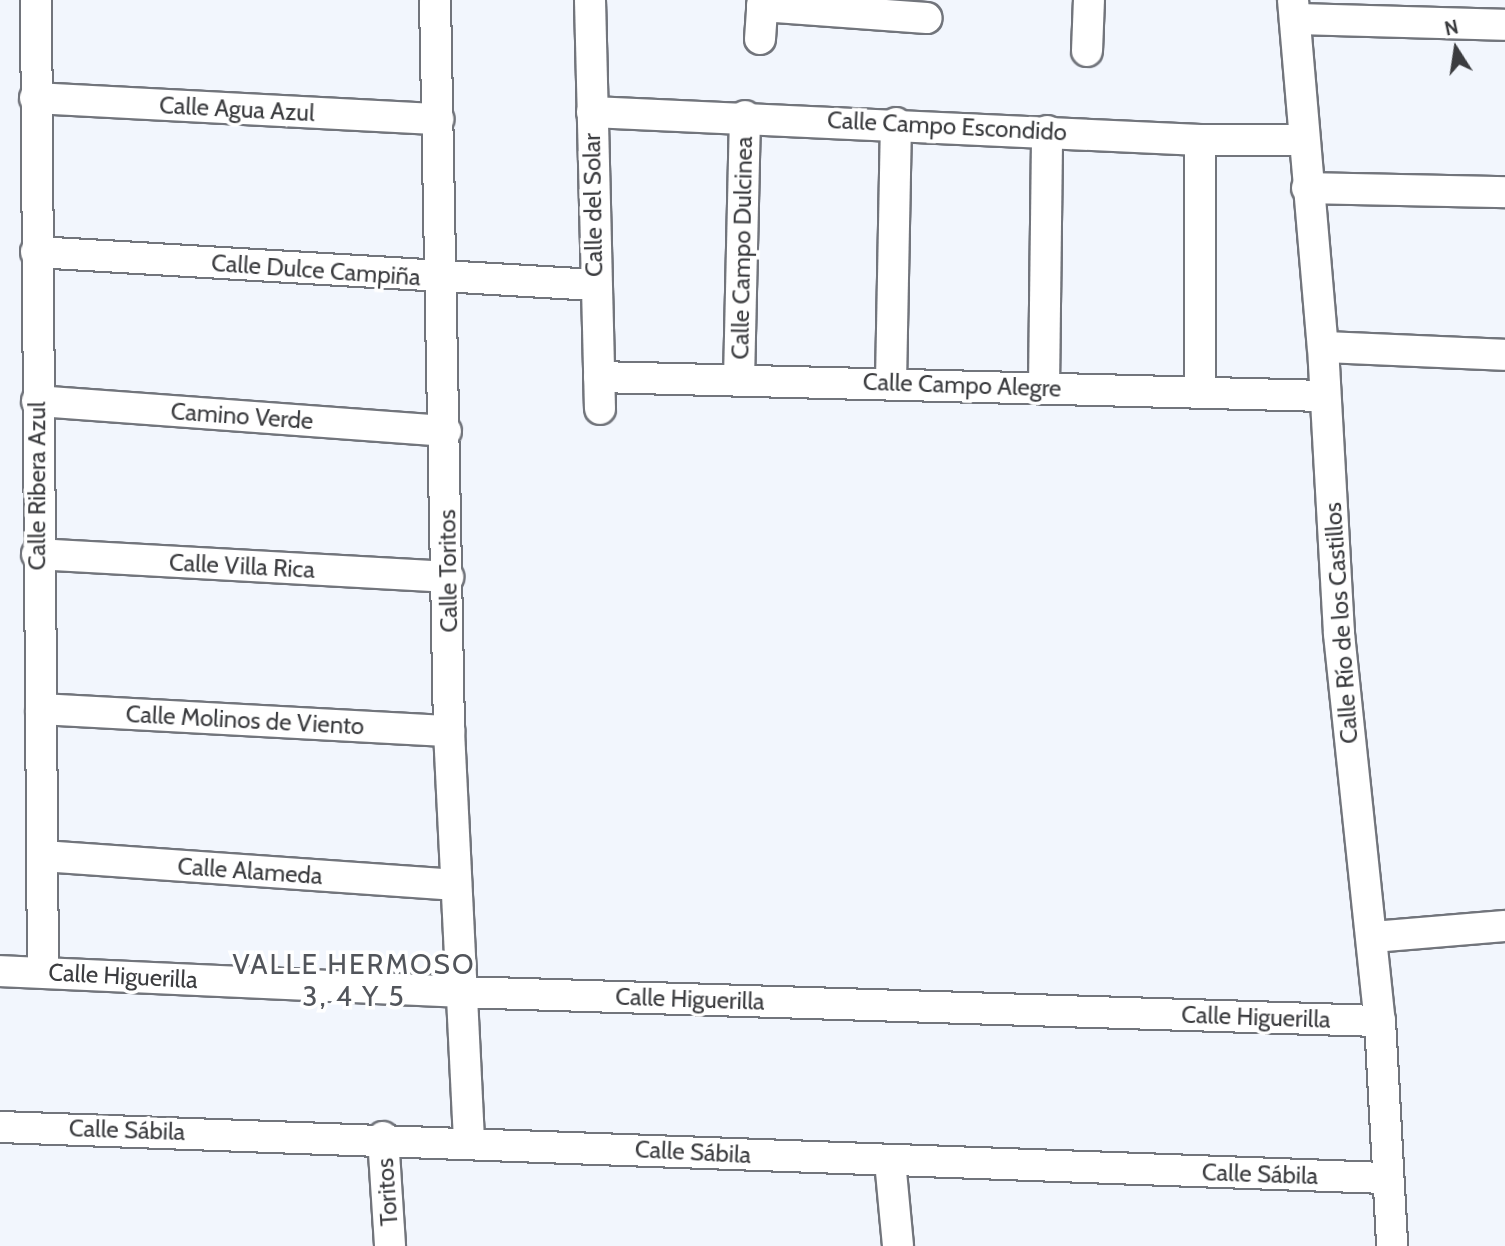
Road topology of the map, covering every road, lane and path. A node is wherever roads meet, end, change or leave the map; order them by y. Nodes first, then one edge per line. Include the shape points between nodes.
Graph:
1 (36, 0) edge
2 (435, 0) edge
3 (590, 0) edge
4 (1089, 0) edge
5 (763, 3) edge
6 (1294, 10) edge
7 (927, 20) edge
8 (1505, 25) edge
9 (760, 39) dead end
10 (1087, 51) dead end
11 (35, 98) junction
12 (592, 112) junction
13 (745, 116) junction
14 (438, 119) junction
15 (896, 123) junction
16 (1047, 131) junction
17 (1200, 140) junction
18 (1302, 140) junction
19 (1307, 188) junction
20 (1505, 192) edge
21 (36, 252) junction
22 (442, 278) junction
23 (595, 285) junction
24 (1323, 347) junction
25 (1505, 355) edge
26 (599, 377) junction
27 (739, 380) junction
28 (891, 382) junction
29 (1044, 387) junction
30 (1200, 391) junction
31 (1325, 396) junction
32 (37, 401) junction
33 (600, 409) dead end
34 (446, 431) junction
35 (37, 554) junction
36 (448, 577) junction
37 (41, 709) junction
38 (449, 731) junction
39 (43, 856) junction
40 (456, 885) junction
41 (1505, 926) edge
42 (1373, 937) junction
43 (0, 971) edge
44 (43, 972) junction
45 (460, 992) junction
46 (1380, 1021) junction
47 (0, 1127) edge
48 (383, 1137) junction
49 (469, 1142) junction
50 (890, 1161) junction
51 (1387, 1178) junction
52 (390, 1246) edge
53 (898, 1246) edge
54 (1392, 1246) edge

1 - 11 street, Calle Ribera Azul
2 - 14 street, Calle Toritos
3 - 12 street, Calle del Solar
4 - 10 street
5 - 7 street
5 - 9 street
6 - 8 street
6 - 18 street, Calle Río de los Castillos
11 - 14 street, Calle Agua Azul
11 - 21 street, Calle Ribera Azul
12 - 13 street, Calle Campo Escondido
12 - 23 street, Calle del Solar
13 - 15 street, Calle Campo Escondido
13 - 27 street, Calle Campo Dulcinea
14 - 22 street, Calle Toritos
15 - 16 street, Calle Campo Escondido
15 - 28 street
16 - 17 street, Calle Campo Escondido
16 - 29 street
17 - 18 street, Calle Campo Escondido
17 - 30 street
18 - 19 street, Calle Río de los Castillos
19 - 20 street
19 - 24 street, Calle Río de los Castillos
21 - 22 street, Calle Dulce Campiña
21 - 32 street, Calle Ribera Azul
22 - 23 street, Calle Dulce Campiña
22 - 34 street, Calle Toritos
23 - 26 street, Calle del Solar
24 - 25 street
24 - 31 street, Calle Río de los Castillos
26 - 27 street, Calle Campo Alegre
26 - 33 street, Calle del Solar
27 - 28 street, Calle Campo Alegre
28 - 29 street, Calle Campo Alegre
29 - 30 street, Calle Campo Alegre
30 - 31 street, Calle Campo Alegre
31 - 42 street, Calle Río de los Castillos via 1339,634
32 - 34 street, Camino Verde
32 - 35 street, Calle Ribera Azul
34 - 36 street, Calle Toritos
35 - 36 street, Calle Villa Rica
35 - 37 street, Calle Ribera Azul
36 - 38 street, Calle Toritos
37 - 38 street, Calle Molinos de Viento
37 - 39 street, Calle Ribera Azul
38 - 40 street, Calle Toritos
39 - 40 street, Calle Alameda
39 - 44 street, Calle Ribera Azul
40 - 45 street, Calle Toritos
41 - 42 street
42 - 46 street, Calle Río de los Castillos
43 - 44 street, Calle Higuerilla
44 - 45 street, Calle Higuerilla
45 - 46 street, Calle Higuerilla
45 - 49 street, Calle Toritos
46 - 51 street, Calle Río de los Castillos
47 - 48 street, Calle Sábila
48 - 49 street, Calle Sábila
48 - 52 street, Toritos
49 - 50 street, Calle Sábila
50 - 51 street, Calle Sábila
50 - 53 street
51 - 54 street, Calle Río de los Castillos

